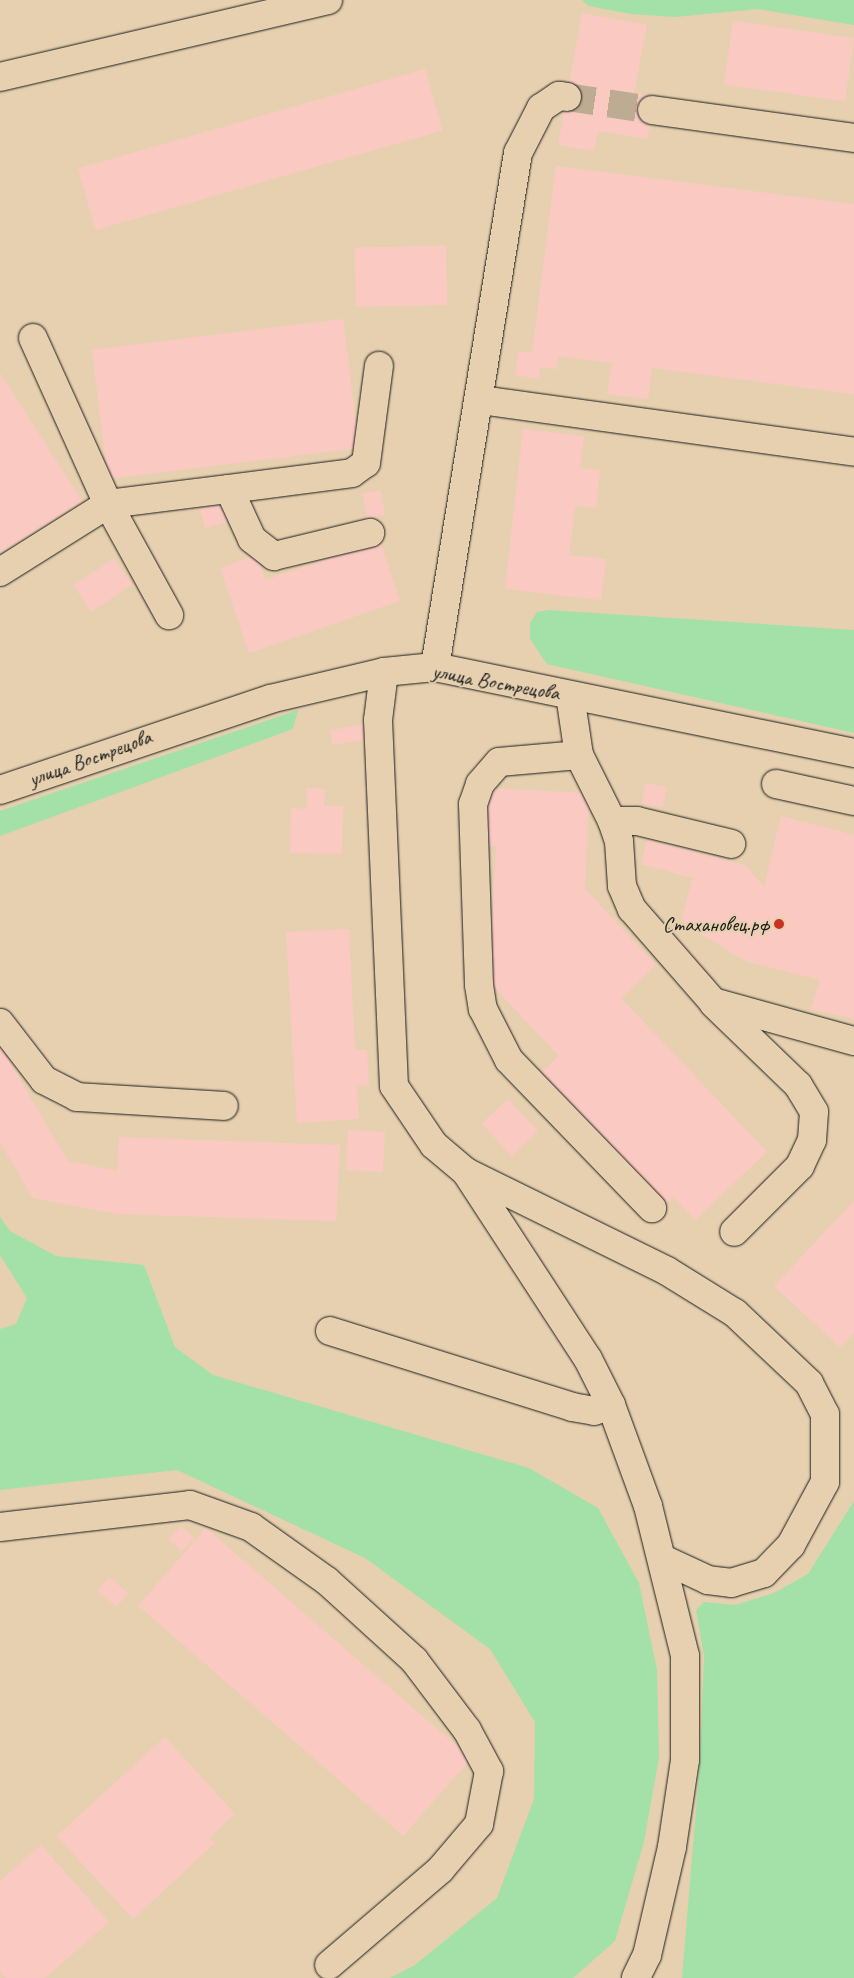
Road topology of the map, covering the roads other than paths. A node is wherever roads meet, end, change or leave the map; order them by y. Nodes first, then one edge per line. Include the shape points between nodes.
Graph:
1 (328, 0) edge
2 (0, 78) edge
3 (567, 97) tunnel mouth
4 (652, 110) tunnel mouth
5 (854, 138) edge
6 (33, 338) dead end
7 (379, 366) dead end
8 (481, 400) junction
9 (854, 452) edge
10 (230, 489) junction
11 (108, 504) junction
12 (370, 533) dead end
13 (0, 572) edge
14 (169, 615) dead end
15 (435, 667) junction
16 (384, 672) junction
17 (570, 695) junction
18 (854, 753) edge
19 (579, 755) junction
20 (776, 784) dead end
21 (0, 790) edge
22 (854, 800) edge
23 (612, 821) junction
24 (731, 844) dead end
25 (713, 1002) junction
26 (0, 1023) edge
27 (854, 1041) edge
28 (224, 1106) dead end
29 (466, 1172) junction
30 (652, 1208) dead end
31 (734, 1232) dead end
32 (330, 1331) dead end
33 (611, 1405) junction
34 (0, 1526) edge
35 (663, 1559) junction
36 (329, 1965) dead end
37 (636, 1978) edge

1 - 2 street
3 - 8 street via 559,96 541,108 518,153
4 - 5 street
6 - 11 street
7 - 10 street via 366,463 352,473
8 - 9 street
8 - 15 street via 441,608
10 - 11 street
10 - 12 street via 252,539 274,556
11 - 13 street
11 - 14 street
15 - 16 street, улица Вострецова
15 - 17 street, улица Вострецова
16 - 21 street, улица Вострецова via 270,699
16 - 29 street via 378,720 394,1086 434,1144
17 - 18 street, улица Вострецова
17 - 19 street
19 - 23 street
19 - 30 street via 499,762 480,784 473,804 479,985 484,1009 509,1060
20 - 22 street
23 - 24 street via 637,820
23 - 25 street via 619,841 622,886 632,909
25 - 27 street
25 - 31 street via 798,1086 814,1112 812,1140 800,1166
26 - 28 street via 44,1080 78,1098
29 - 33 street via 588,1359
29 - 35 street via 667,1271 735,1313 809,1383 826,1414 825,1482 791,1545 764,1573 732,1583 708,1580
32 - 33 street via 572,1407 594,1411
33 - 35 street
34 - 36 street via 190,1505 251,1527 328,1581 400,1647 450,1707 489,1771 479,1824 440,1870
35 - 37 street via 685,1656 685,1760 647,1955

